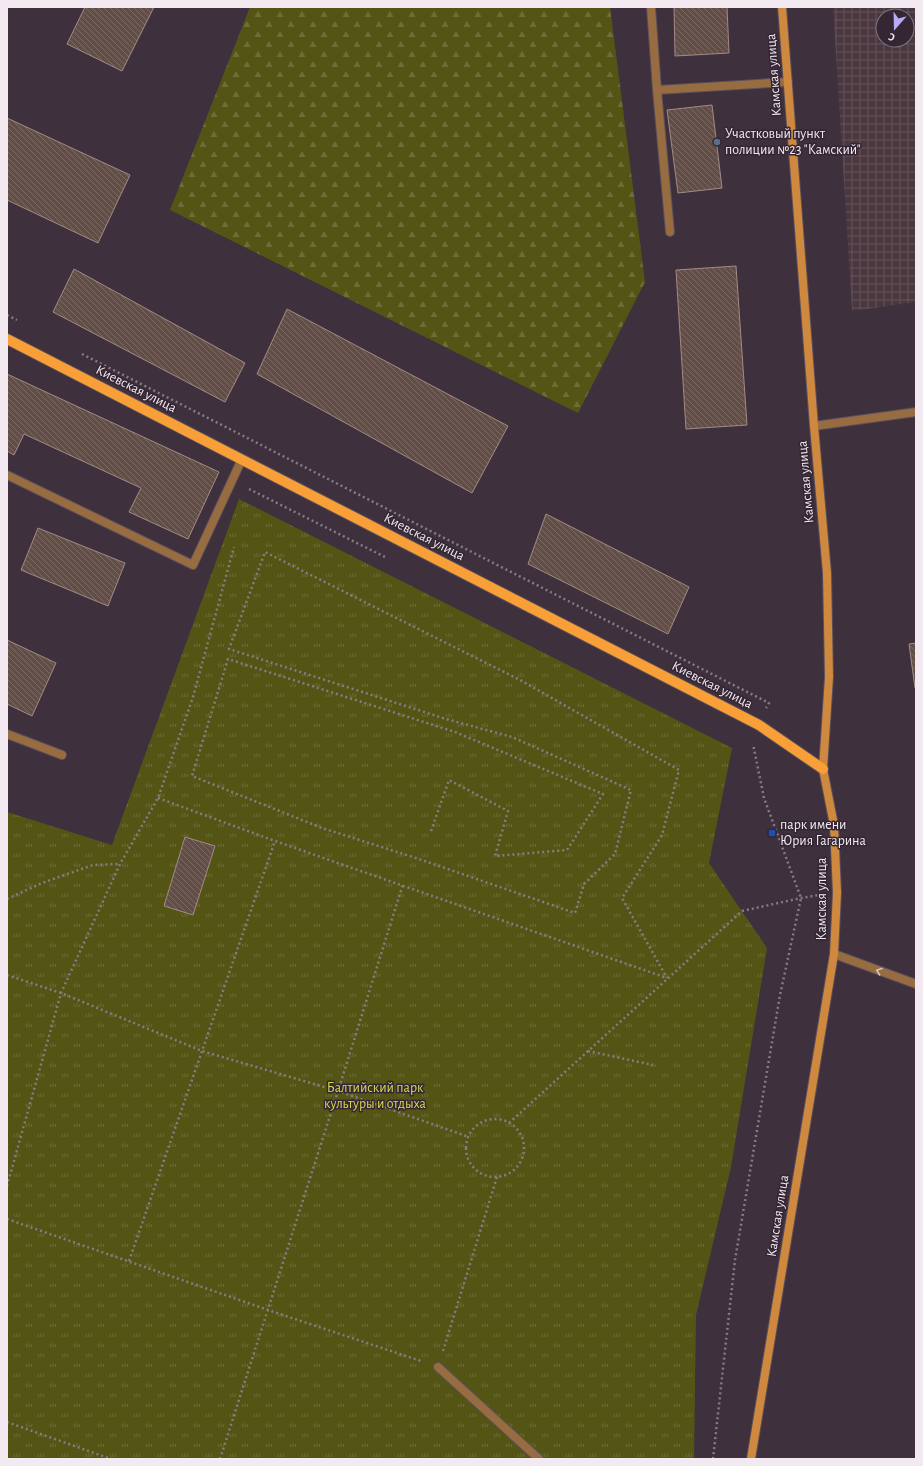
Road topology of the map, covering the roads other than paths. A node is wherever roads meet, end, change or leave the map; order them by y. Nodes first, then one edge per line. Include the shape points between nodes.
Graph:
1 (651, 7) edge
2 (782, 7) edge
3 (788, 82) junction
4 (657, 90) junction
5 (670, 232) dead end
6 (7, 339) edge
7 (916, 412) edge
8 (814, 426) junction
9 (242, 459) junction
10 (7, 475) edge
11 (7, 734) edge
12 (62, 755) dead end
13 (823, 769) junction
14 (834, 954) junction
15 (916, 984) edge
16 (438, 1367) road end
17 (539, 1459) edge
18 (751, 1459) edge

1 - 4 street
2 - 3 main road, Камская улица
3 - 4 street
3 - 8 main road, Камская улица
4 - 5 street
6 - 9 main road, Киевская улица
7 - 8 street
8 - 13 main road, Камская улица via 829,624 829,702
9 - 10 street via 193,565
9 - 13 main road, Киевская улица via 759,725
11 - 12 street
13 - 14 main road, Камская улица via 834,825 837,893
15 -> 14 street, Камская улица
14 - 18 main road, Камская улица
16 - 17 street

